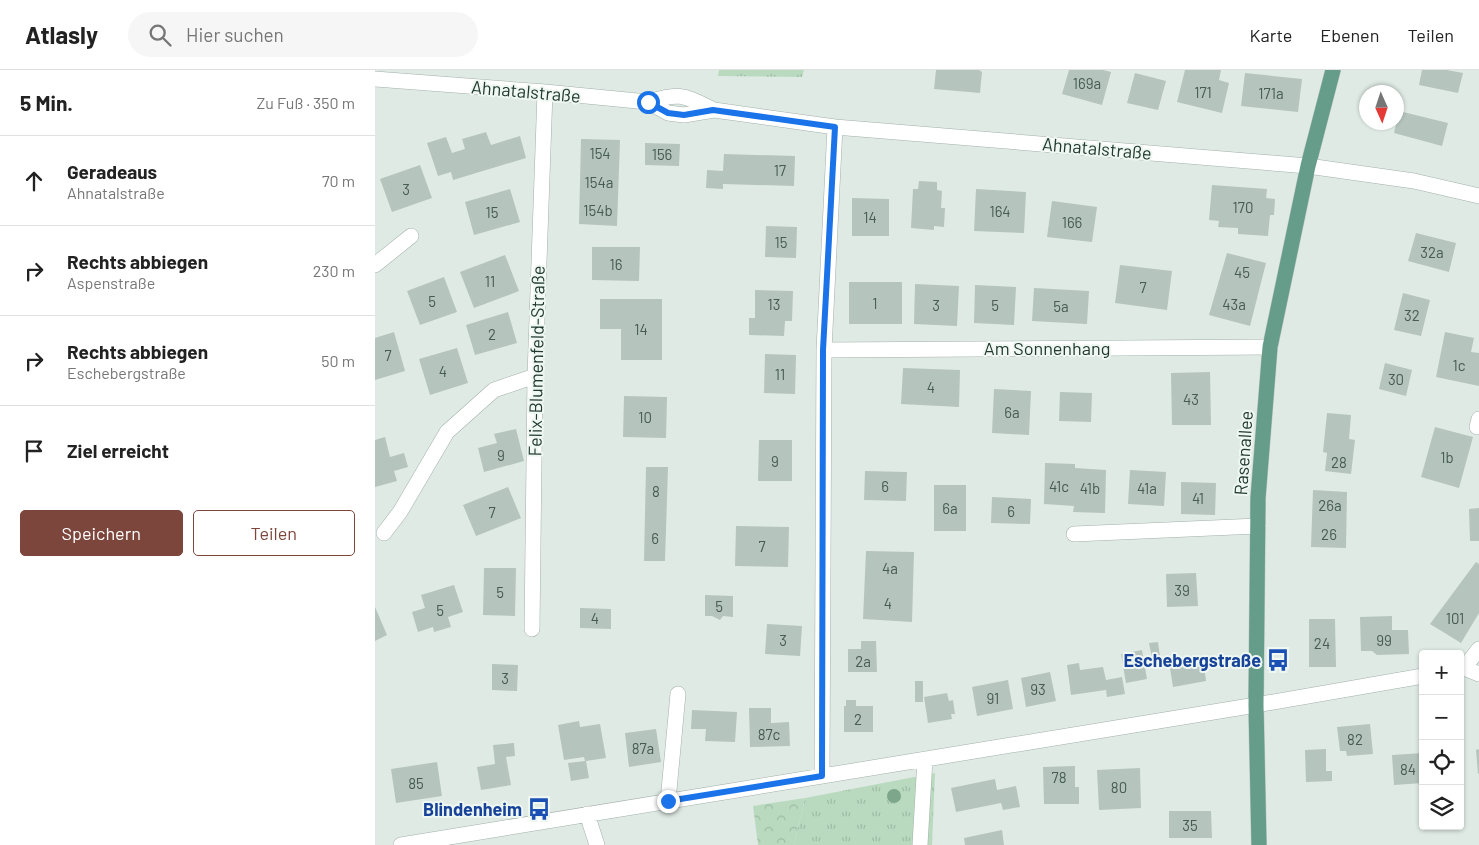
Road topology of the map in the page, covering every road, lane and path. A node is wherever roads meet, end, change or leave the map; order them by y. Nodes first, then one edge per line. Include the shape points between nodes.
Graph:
1 (1333, 70) edge
2 (375, 79) edge
3 (545, 92) junction
4 (835, 127) junction
5 (1308, 166) junction
6 (1479, 196) edge
7 (411, 236) dead end
8 (375, 266) edge
9 (1270, 347) junction
10 (823, 350) junction
11 (535, 376) junction
12 (1258, 526) junction
13 (384, 533) dead end
14 (1074, 534) dead end
15 (532, 629) dead end
16 (1479, 649) edge
17 (1464, 667) edge
18 (1464, 670) edge
19 (1479, 674) edge
20 (1419, 677) edge
21 (678, 694) dead end
22 (1256, 705) junction
23 (925, 759) junction
24 (822, 776) junction
25 (668, 801) junction
26 (587, 814) junction
27 (475, 839) edge
28 (401, 845) edge
29 (597, 845) edge
30 (920, 845) edge
31 (1259, 845) edge

1 - 5 main road, Rasenallee
2 - 3 street, Ahnatalstraße
3 - 4 street, Ahnatalstraße via 648,102 670,95 686,97 713,110
3 - 11 street, Felix-Blumenfeld-Straße
4 - 5 street, Ahnatalstraße
4 - 10 street
5 - 6 street, Ahnatalstraße via 1414,181
5 - 9 main road, Rasenallee
7 - 8 street
9 - 10 street, Am Sonnenhang
9 - 12 main road, Rasenallee
10 - 24 street
11 - 13 street via 494,390 447,432
11 - 15 street, Felix-Blumenfeld-Straße
12 - 14 street
12 - 22 main road, Rasenallee
16 - 17 street
18 - 19 street
20 - 22 street
21 - 25 street
22 - 23 street
22 - 31 main road, Rasenallee
23 - 24 street
23 - 30 street
24 - 25 street
25 - 26 street
26 - 27 street
26 - 29 street
27 - 28 street

